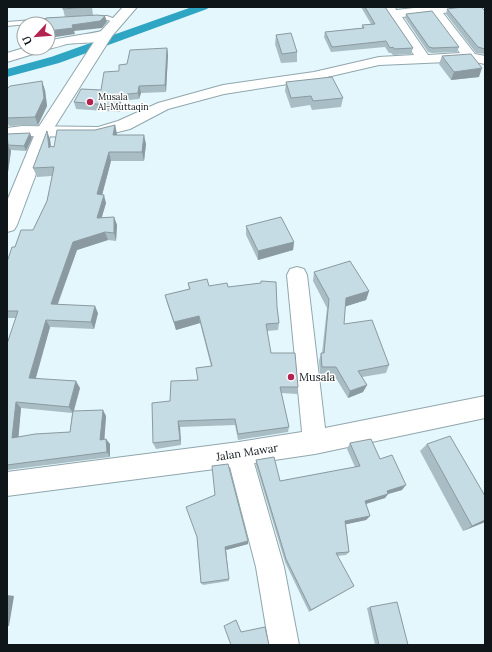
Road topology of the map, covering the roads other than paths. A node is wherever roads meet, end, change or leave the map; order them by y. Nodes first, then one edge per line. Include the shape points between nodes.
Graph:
1 (130, 7) edge
2 (462, 7) edge
3 (433, 8) edge
4 (390, 11) edge
5 (82, 19) edge
6 (66, 20) edge
7 (118, 21) junction
8 (7, 24) edge
9 (106, 34) junction
10 (56, 43) edge
11 (470, 57) junction
12 (424, 59) junction
13 (485, 60) edge
14 (44, 131) junction
15 (7, 133) edge
16 (7, 225) edge
17 (297, 276) dead end
18 (485, 407) edge
19 (315, 442) junction
20 (239, 454) junction
21 (7, 484) edge
22 (284, 645) edge

1 - 7 street
2 - 3 street
3 - 4 street
3 - 11 street
4 - 12 street
5 - 7 lane via 107,18
6 - 8 lane
7 - 9 street
9 - 10 street
9 - 14 street
11 - 12 street
11 - 13 street
12 - 14 street via 379,61 314,76 223,90 163,106 124,125 98,132
14 - 15 street
14 - 16 street
17 - 19 street
18 - 19 street, Jalan Mawar
19 - 20 street, Jalan Mawar
20 - 21 street, Jalan Mawar
20 - 22 street via 270,567

